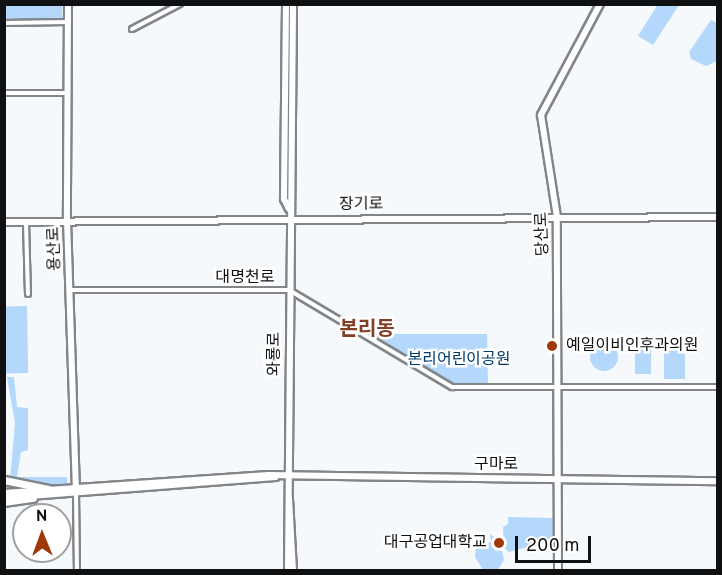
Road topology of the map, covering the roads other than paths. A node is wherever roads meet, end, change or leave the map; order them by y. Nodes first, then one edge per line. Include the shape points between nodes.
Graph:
1 (68, 4) edge
2 (180, 4) edge
3 (286, 4) edge
4 (293, 4) edge
5 (600, 4) edge
6 (67, 22) junction
7 (4, 23) edge
8 (132, 29) dead end
9 (4, 93) edge
10 (69, 93) junction
11 (289, 210) junction
12 (557, 217) junction
13 (717, 217) edge
14 (289, 219) junction
15 (67, 220) junction
16 (4, 222) edge
17 (26, 222) junction
18 (70, 290) junction
19 (289, 290) junction
20 (28, 294) dead end
21 (558, 385) junction
22 (717, 387) edge
23 (289, 477) junction
24 (558, 479) junction
25 (4, 480) edge
26 (717, 481) edge
27 (4, 487) edge
28 (27, 488) junction
29 (48, 489) junction
30 (75, 491) junction
31 (289, 499) junction
32 (5, 500) edge
33 (77, 570) edge
34 (288, 570) edge
35 (293, 570) edge
36 (558, 570) edge

1 - 6 main road, 용산로
2 - 8 street
3 - 11 main road, 와룡로 via 284,199
4 - 11 main road, 와룡로
5 - 12 main road, 당산로 via 542,115
6 - 7 street
6 - 10 main road, 용산로
9 - 10 street
10 - 15 main road, 용산로
11 - 14 main road, 와룡로
12 - 13 main road, 장기로
12 - 14 main road, 장기로
12 - 21 main road, 당산로
14 - 15 main road, 장기로
14 - 19 main road, 와룡로
15 - 17 main road, 장기로
15 - 18 main road, 용산로
16 - 17 main road, 장기로
17 - 20 street
18 - 19 street, 대명천로
18 - 30 main road, 용산로
19 - 21 street, 대명천로 via 452,387
19 - 23 main road, 와룡로
21 - 22 street, 대명천로
21 - 24 main road, 당산로
23 - 24 main road, 구마로
23 - 30 main road, 구마로
23 - 31 main road, 와룡로
24 - 26 main road, 구마로
24 - 36 main road, 당산로
25 - 28 highway
27 - 28 highway
28 - 29 highway
29 - 30 main road
29 - 32 main road
30 - 32 main road
30 - 33 street
31 - 34 main road, 와룡로
31 - 35 main road, 와룡로

